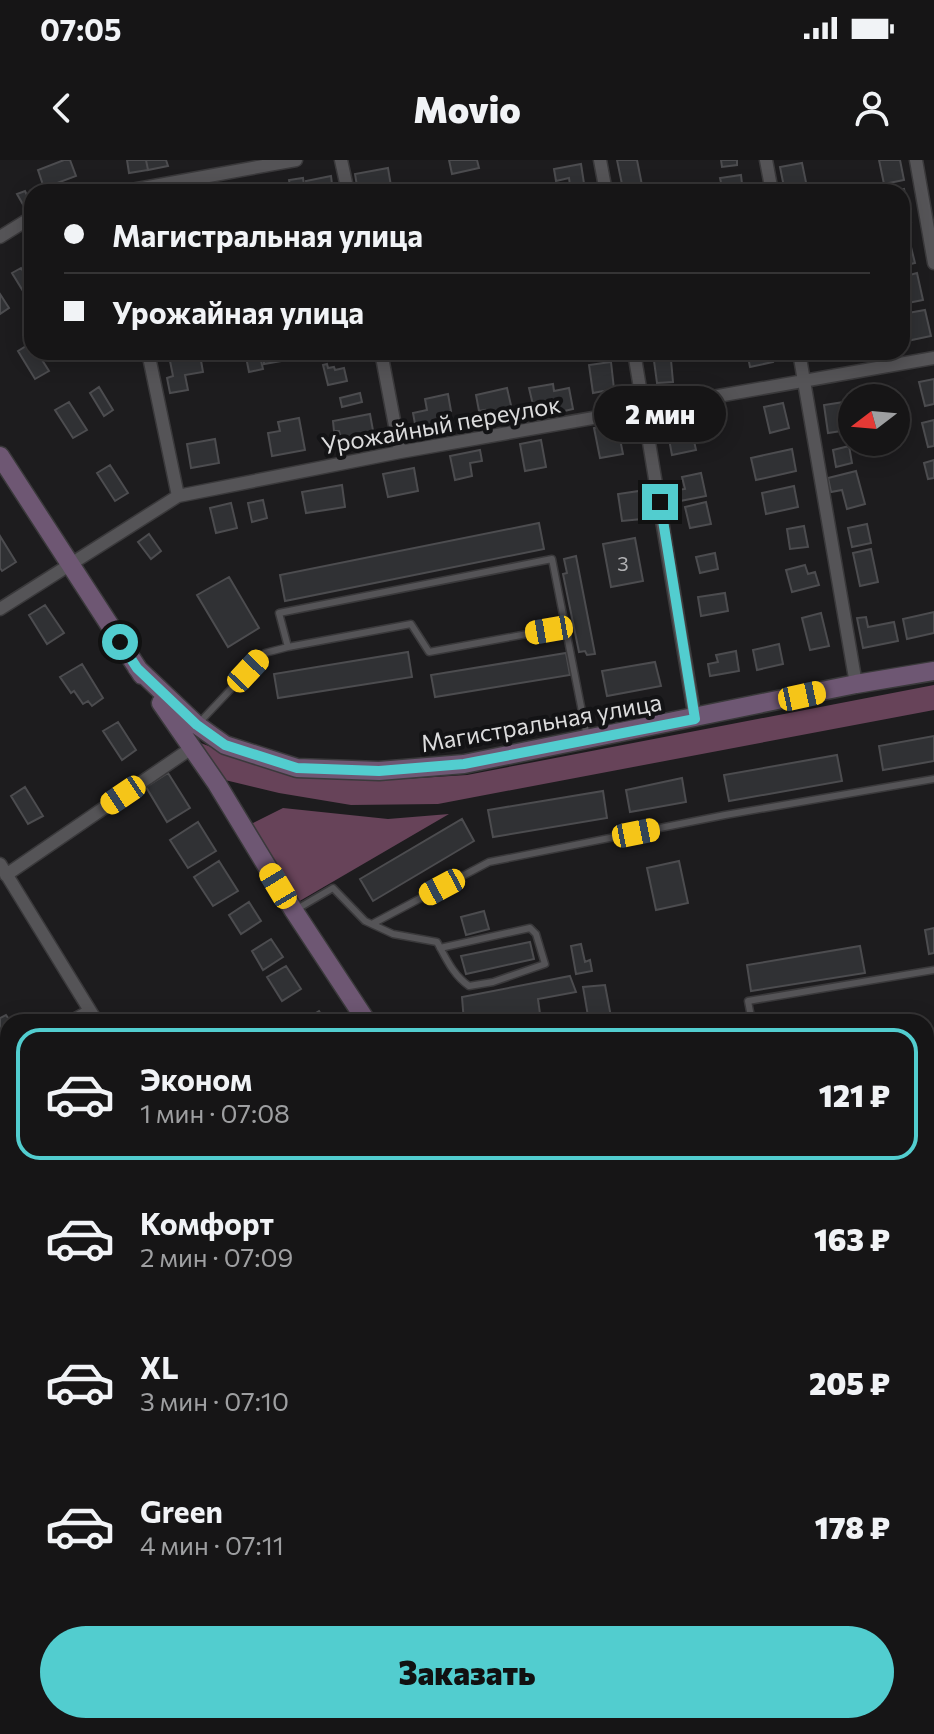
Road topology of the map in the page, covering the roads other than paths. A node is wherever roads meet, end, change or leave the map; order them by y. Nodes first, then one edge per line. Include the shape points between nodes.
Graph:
1 (296, 160) edge
2 (341, 160) edge
3 (600, 160) edge
4 (766, 160) edge
5 (916, 160) edge
6 (165, 184) edge
7 (346, 184) edge
8 (604, 184) edge
9 (770, 184) edge
10 (24, 222) edge
11 (0, 237) edge
12 (934, 263) edge
13 (934, 358) edge
14 (150, 360) edge
15 (383, 360) edge
16 (636, 360) edge
17 (800, 360) edge
18 (804, 382) junction
19 (645, 409) junction
20 (400, 452) junction
21 (0, 456) edge
22 (178, 496) junction
23 (69, 565) junction
24 (0, 609) edge
25 (565, 627) junction
26 (288, 647) junction
27 (137, 668) junction
28 (934, 671) edge
29 (856, 684) junction
30 (695, 719) junction
31 (197, 725) junction
32 (588, 740) junction
33 (193, 747) junction
34 (934, 779) edge
35 (3, 869) edge
36 (294, 911) junction
37 (372, 924) junction
38 (440, 948) junction
39 (934, 970) edge
40 (91, 1014) edge
41 (362, 1014) edge
42 (750, 1014) edge

1 - 6 street
2 - 7 street
3 - 8 street
4 - 9 street
5 - 12 street
10 - 11 street
13 - 18 street, Урожайный переулок
14 - 22 street
15 - 20 street
16 - 19 street
17 - 18 street
18 - 19 street, Урожайный переулок
18 - 29 street
19 - 20 street, Урожайный переулок
19 - 30 street
20 - 22 street, Урожайный переулок
21 - 23 main road
22 - 23 street, Урожайный переулок
23 - 24 street, Урожайный переулок
23 - 27 main road
25 - 26 lane via 429,652 411,624
25 - 26 lane via 552,559 279,613
25 - 32 lane
26 - 31 lane via 265,653
27 - 31 main road, Магистральная улица
27 - 33 main road
28 - 29 main road, Магистральная улица
29 - 30 main road, Магистральная улица
30 - 32 main road, Магистральная улица
31 - 32 main road, Магистральная улица via 225,745 297,768 379,771 464,764
33 - 35 street
33 - 36 main road
34 - 37 lane via 489,862
35 - 40 street
36 - 37 lane via 333,888
36 - 41 main road
37 - 38 lane via 393,934 437,942
38 - 38 lane via 458,979 469,986 545,964 530,928
39 - 42 lane via 748,1001

